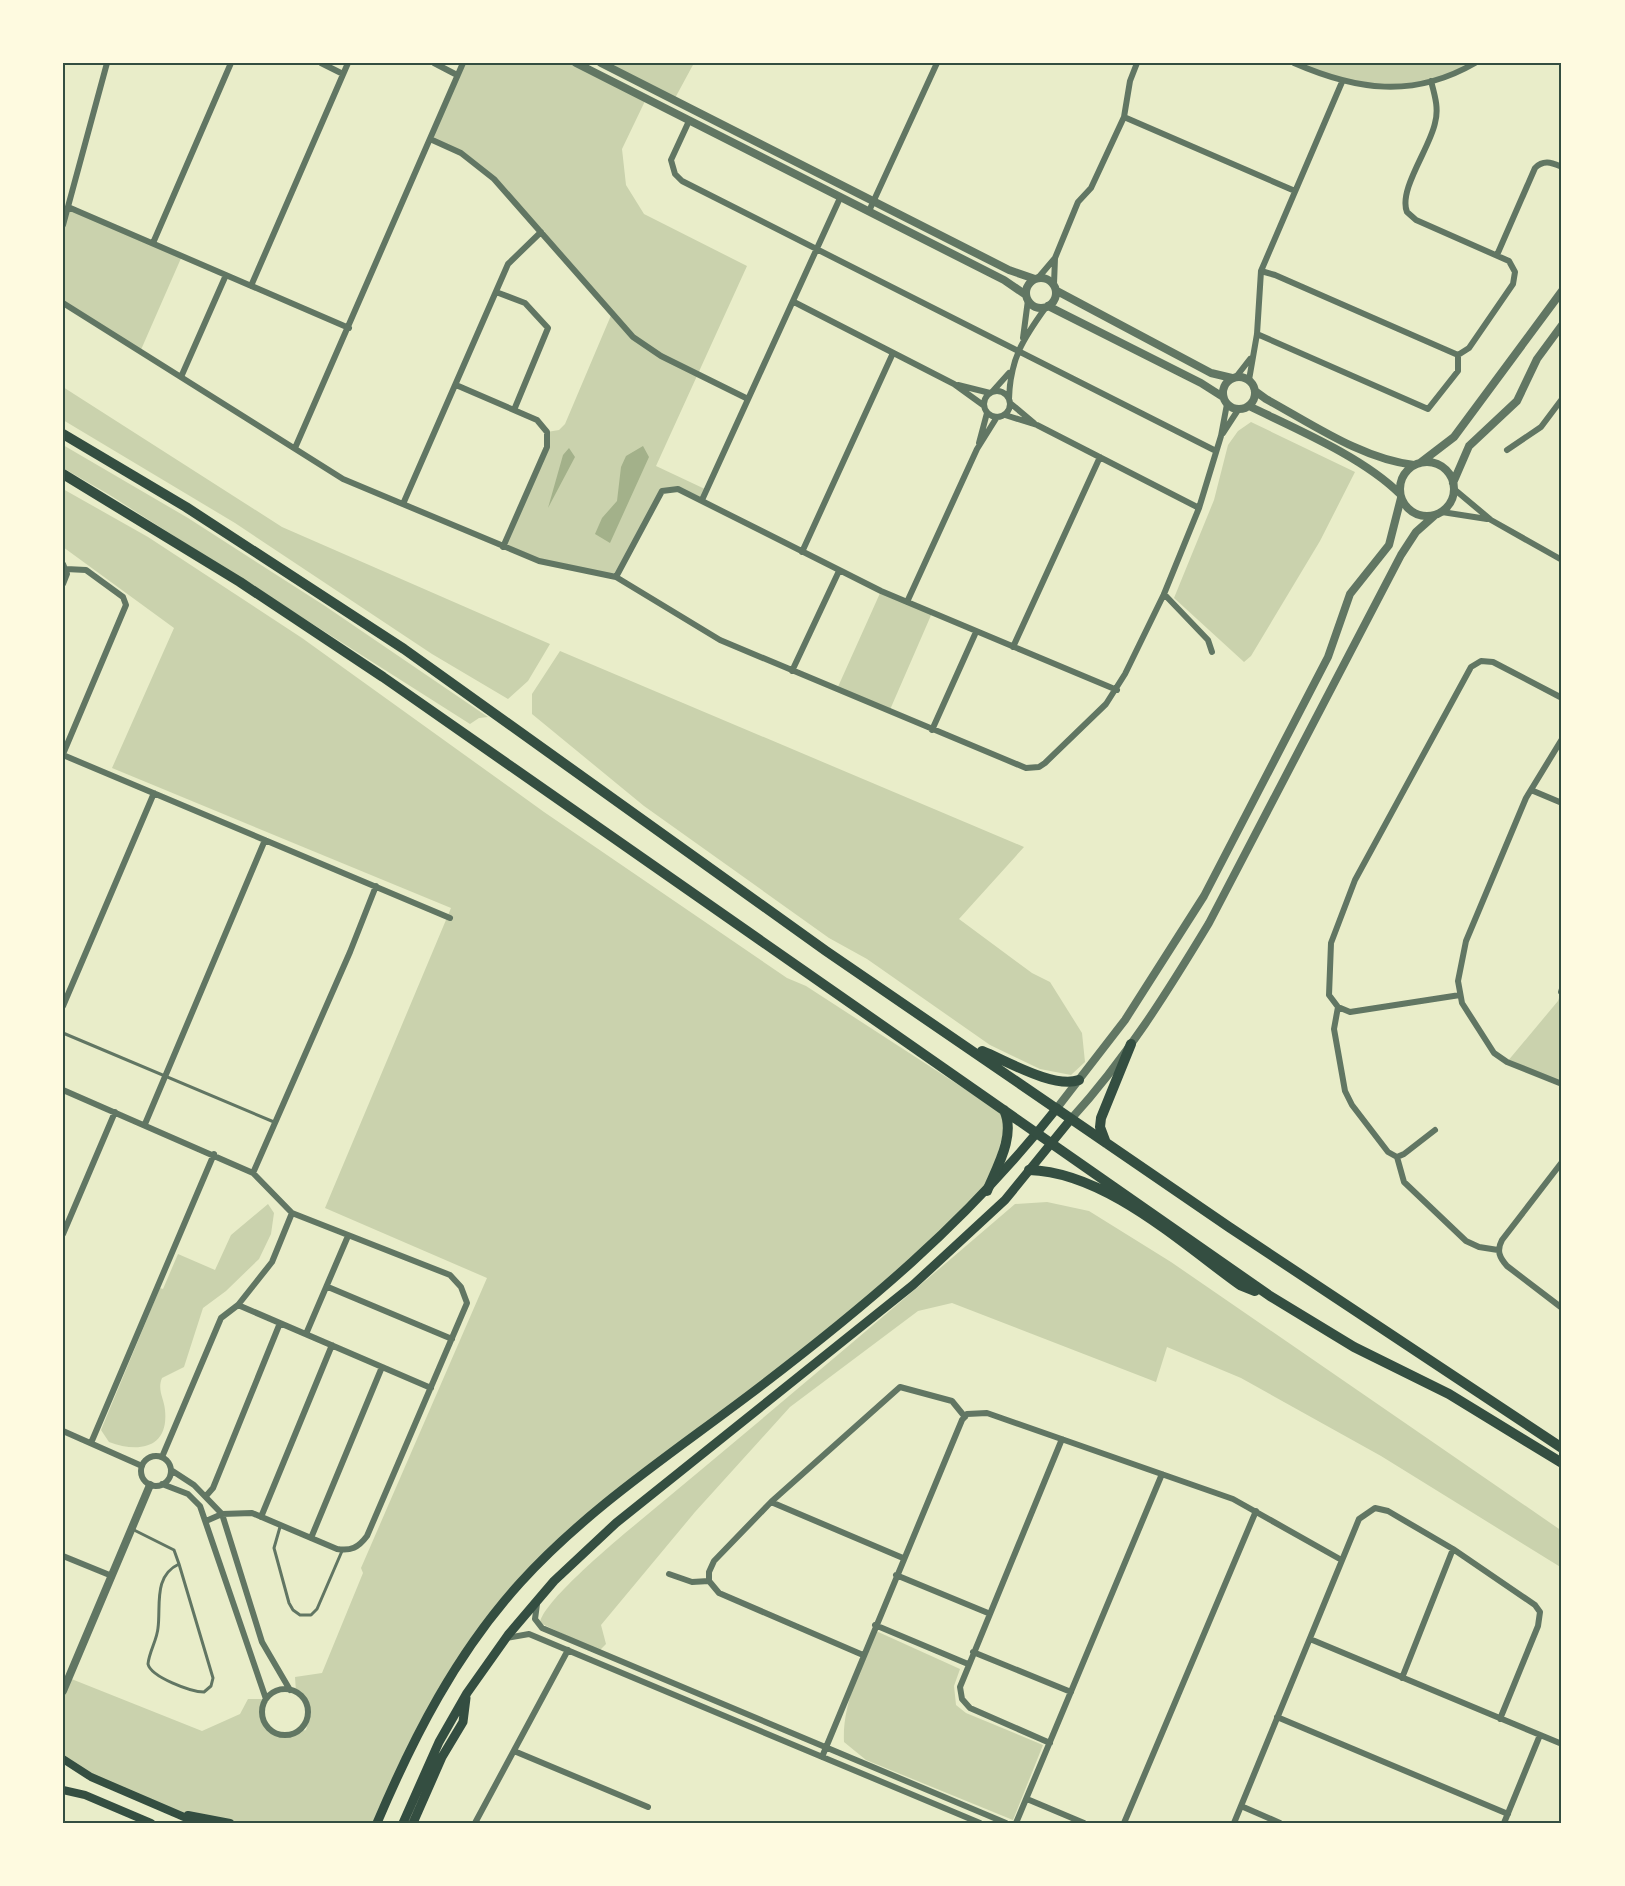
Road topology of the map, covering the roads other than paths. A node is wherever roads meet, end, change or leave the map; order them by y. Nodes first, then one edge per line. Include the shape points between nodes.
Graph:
1 (107, 63) edge
2 (231, 63) edge
3 (321, 63) edge
4 (348, 63) edge
5 (434, 63) edge
6 (463, 63) edge
7 (576, 63) edge
8 (601, 63) edge
9 (937, 63) edge
10 (1137, 63) edge
11 (1294, 63) edge
12 (1475, 63) edge
13 (343, 74) junction
14 (457, 75) junction
15 (1431, 81) junction
16 (1342, 82) junction
17 (1124, 117) junction
18 (689, 121) junction
19 (430, 139) junction
20 (1562, 167) edge
21 (1295, 191) junction
22 (840, 198) junction
23 (873, 201) junction
24 (68, 207) junction
25 (869, 211) junction
26 (63, 225) edge
27 (541, 232) junction
28 (153, 243) junction
29 (817, 248) junction
30 (1497, 255) junction
31 (1055, 258) junction
32 (1261, 272) junction
33 (226, 275) junction
34 (1037, 278) junction
35 (251, 286) junction
36 (1055, 288) junction
37 (1562, 291) edge
38 (496, 292) junction
39 (1027, 297) junction
40 (794, 302) junction
41 (63, 303) edge
42 (1047, 307) junction
43 (1562, 325) edge
44 (349, 328) junction
45 (1257, 334) junction
46 (1023, 338) junction
47 (1018, 351) junction
48 (893, 353) junction
49 (1458, 355) junction
50 (1251, 358) junction
51 (1010, 372) junction
52 (181, 377) junction
53 (1234, 378) junction
54 (1249, 380) junction
55 (954, 384) junction
56 (456, 385) junction
57 (1256, 391) junction
58 (991, 392) junction
59 (748, 399) junction
60 (1562, 399) edge
61 (1225, 400) junction
62 (1009, 401) junction
63 (983, 405) junction
64 (1249, 406) junction
65 (514, 410) junction
66 (1238, 410) junction
67 (987, 413) junction
68 (1005, 415) junction
69 (997, 417) junction
70 (1036, 425) junction
71 (63, 435) edge
72 (1221, 436) junction
73 (295, 448) junction
74 (977, 449) junction
75 (1507, 450) dead end
76 (1216, 451) junction
77 (1100, 457) junction
78 (1417, 464) junction
79 (63, 474) edge
80 (1454, 486) junction
81 (1400, 496) junction
82 (702, 501) junction
83 (403, 504) junction
84 (1200, 508) junction
85 (1442, 512) junction
86 (1434, 516) junction
87 (1491, 520) junction
88 (503, 546) junction
89 (802, 552) junction
90 (1562, 560) edge
91 (64, 567) edge
92 (838, 571) junction
93 (616, 577) junction
94 (63, 584) edge
95 (1164, 594) junction
96 (907, 602) junction
97 (976, 632) junction
98 (1013, 648) junction
99 (1212, 652) dead end
100 (792, 671) junction
101 (1117, 690) junction
102 (1562, 698) edge
103 (932, 730) junction
104 (1562, 739) edge
105 (63, 754) edge
106 (1531, 790) junction
107 (154, 793) junction
108 (1562, 803) edge
109 (265, 840) junction
110 (376, 886) junction
111 (450, 918) dead end
112 (1460, 995) junction
113 (63, 1006) edge
114 (1338, 1007) junction
115 (63, 1033) edge
116 (962, 1043) junction
117 (1131, 1044) junction
118 (165, 1075) junction
119 (1079, 1080) junction
120 (1562, 1084) edge
121 (63, 1090) edge
122 (1057, 1108) junction
123 (1004, 1110) junction
124 (115, 1112) junction
125 (1071, 1119) junction
126 (277, 1123) junction
127 (145, 1124) junction
128 (1435, 1130) dead end
129 (1038, 1132) junction
130 (1052, 1142) junction
131 (1107, 1143) junction
132 (214, 1154) junction
133 (1397, 1157) junction
134 (1562, 1162) edge
135 (1029, 1170) junction
136 (253, 1173) junction
137 (987, 1191) junction
138 (292, 1213) junction
139 (63, 1234) edge
140 (348, 1236) junction
141 (1498, 1250) junction
142 (328, 1287) junction
143 (1270, 1296) junction
144 (238, 1305) junction
145 (1562, 1308) edge
146 (280, 1323) junction
147 (306, 1334) junction
148 (452, 1339) junction
149 (332, 1345) junction
150 (382, 1367) junction
151 (431, 1388) junction
152 (965, 1417) junction
153 (63, 1431) edge
154 (1062, 1439) junction
155 (91, 1443) junction
156 (1562, 1449) edge
157 (162, 1457) junction
158 (1562, 1463) edge
159 (142, 1466) junction
160 (171, 1470) junction
161 (1162, 1474) junction
162 (162, 1484) junction
163 (150, 1485) junction
164 (206, 1496) junction
165 (771, 1502) junction
166 (1256, 1511) junction
167 (222, 1514) junction
168 (261, 1517) junction
169 (206, 1521) junction
170 (281, 1525) junction
171 (132, 1529) junction
172 (311, 1538) junction
173 (1453, 1549) junction
174 (342, 1550) junction
175 (63, 1556) edge
176 (903, 1558) junction
177 (1338, 1558) dead end
178 (179, 1564) junction
179 (669, 1574) dead end
180 (896, 1575) junction
181 (112, 1576) junction
182 (709, 1581) junction
183 (539, 1598) junction
184 (988, 1613) junction
185 (875, 1625) junction
186 (505, 1639) junction
187 (1310, 1639) junction
188 (568, 1650) junction
189 (973, 1652) junction
190 (863, 1655) junction
191 (968, 1664) junction
192 (66, 1677) edge
193 (1402, 1677) junction
194 (672, 1683) junction
195 (290, 1690) junction
196 (63, 1691) edge
197 (668, 1692) junction
198 (1071, 1692) junction
199 (467, 1693) junction
200 (266, 1699) junction
201 (1277, 1718) junction
202 (1500, 1719) junction
203 (1540, 1735) junction
204 (1050, 1743) junction
205 (1562, 1744) edge
206 (826, 1748) junction
207 (514, 1751) junction
208 (822, 1757) junction
209 (63, 1759) edge
210 (63, 1790) edge
211 (1027, 1799) junction
212 (1241, 1806) junction
213 (648, 1808) dead end
214 (176, 1813) junction
215 (1508, 1814) junction
216 (151, 1823) edge
217 (198, 1823) edge
218 (230, 1823) edge
219 (377, 1823) edge
220 (403, 1823) edge
221 (413, 1823) edge
222 (475, 1823) edge
223 (980, 1823) edge
224 (1006, 1823) edge
225 (1016, 1823) edge
226 (1084, 1823) edge
227 (1124, 1823) edge
228 (1234, 1823) edge
229 (1281, 1823) edge
230 (1504, 1823) edge

1 - 24 street
2 - 28 street
3 - 13 street
4 - 13 street
5 - 14 street
6 - 14 street
7 - 18 street
8 - 23 street
9 - 23 street
10 - 17 street
11 - 16 street
12 - 15 street
13 - 35 street
14 - 19 street
15 - 16 street via 1392,87
15 - 30 street via 1436,124 1404,205 1416,220
16 - 21 street
17 - 21 street
17 - 31 street via 1091,188 1078,202
18 - 22 street
18 - 29 street via 671,160 677,178
19 - 27 street via 484,169
19 - 44 street
20 - 30 street via 1543,162 1535,168
21 - 32 street
22 - 25 street
22 - 29 street
23 - 25 street
23 - 34 street via 1009,270
24 - 26 street
24 - 28 street
25 - 39 street via 1004,280
27 - 38 street via 511,261
27 - 59 street via 633,337 661,356
28 - 33 street
29 - 40 street
29 - 47 street
30 - 49 street via 1509,261 1515,272 1514,284 1469,348
31 - 34 street
31 - 36 street
32 - 45 street
32 - 49 street
33 - 35 street
33 - 52 street
34 - 36 street via 1049,279
34 - 39 street via 1028,285
35 - 44 street
36 - 42 street via 1055,300
36 - 53 street via 1211,373
37 - 78 street via 1454,437
38 - 56 street
38 - 65 street via 525,303 548,328
39 - 42 street via 1036,307
39 - 46 street
40 - 48 street
40 - 59 street
41 - 52 street
42 - 46 street
42 - 61 street via 1201,383
43 - 80 street via 1537,359 1517,401 1469,446
44 - 73 street
45 - 49 street via 1428,409 1458,372
45 - 50 street
46 - 47 street
47 - 51 street
47 - 76 street
48 - 55 street
48 - 89 street
50 - 53 street
50 - 54 street
51 - 58 street
51 - 62 street
52 - 73 street
53 - 54 street
53 - 61 street via 1224,386
54 - 57 street
55 - 58 street
55 - 63 street
56 - 65 street
56 - 83 street
57 - 64 street
57 - 78 street via 1368,452 1386,460
58 - 62 street via 1002,392
58 - 63 street
59 - 82 street
60 - 75 street via 1541,427
61 - 66 street
61 - 72 street
62 - 68 street
62 - 70 street
63 - 67 street
64 - 66 street
64 - 81 street via 1366,467
65 - 88 street via 543,425 547,447
66 - 72 street
67 - 69 street
67 - 74 street
68 - 69 street
68 - 70 street
69 - 74 street
70 - 77 street
71 - 116 highway via 321,593
72 - 76 street
73 - 83 street via 343,479
74 - 96 street
76 - 84 street
77 - 84 street
77 - 98 street
78 - 80 street via 1439,465 1449,473
78 - 81 street via 1404,475
79 - 123 highway via 240,582
80 - 85 street via 1451,502
80 - 87 street
81 - 86 street via 1414,513
81 - 119 street via 1389,545 1350,594 1328,657 1204,896 1125,1020
82 - 89 street
82 - 93 street via 678,489 662,491
83 - 88 street
84 - 95 street
85 - 86 street
85 - 87 street
86 - 117 street via 1412,537 1401,555 1227,893
87 - 90 street
88 - 93 street via 554,566
89 - 92 street
91 - 94 street via 67,574
91 - 105 street via 86,570 123,597 126,605
92 - 96 street
92 - 100 street
93 - 100 street via 703,632
95 - 99 street via 1208,640
95 - 101 street
96 - 97 street
97 - 98 street
97 - 103 street
98 - 101 street
100 - 103 street
101 - 103 street via 1045,763 1033,769
102 - 114 street via 1493,662 1481,661 1472,667 1354,880 1331,943 1329,995
104 - 106 street
105 - 107 street
106 - 108 street
106 - 112 street via 1466,941 1458,981
107 - 109 street
107 - 113 street
109 - 110 street
109 - 118 street
110 - 111 street
110 - 126 street
112 - 114 street via 1350,1012
112 - 120 street via 1494,1053
114 - 133 street via 1334,1029 1345,1091 1388,1152
115 - 118 lane
116 - 119 highway via 1051,1079 1071,1083
116 - 122 highway
117 - 125 street
117 - 131 highway via 1101,1118 1100,1127
118 - 126 lane
118 - 127 street
119 - 122 street
121 - 124 street
122 - 125 highway
122 - 129 main road
123 - 129 highway
123 - 137 highway via 1009,1124 1007,1137
124 - 127 street
124 - 139 street
125 - 130 main road
125 - 131 highway
126 - 136 street
127 - 132 street
128 - 133 street
129 - 130 highway
129 - 137 main road
130 - 135 main road
130 - 143 highway
131 - 156 highway
132 - 136 street
132 - 155 street
133 - 141 street via 1404,1182 1466,1241
134 - 141 street
135 - 143 highway via 1057,1173 1122,1200 1240,1285
135 - 183 main road via 1005,1200 913,1285 616,1523
136 - 138 street
137 - 219 main road via 894,1279 607,1502 541,1561 483,1628 449,1676 420,1728
138 - 140 street
138 - 144 street via 272,1262
140 - 142 street
140 - 148 street via 450,1275 461,1287 467,1303
141 - 145 street via 1507,1266
142 - 147 street
142 - 148 street
143 - 158 highway via 1354,1347 1449,1394
144 - 146 street
144 - 157 street via 221,1318
146 - 147 street
146 - 164 street via 213,1488
147 - 149 street
148 - 151 street
149 - 150 street
149 - 168 street
150 - 151 street
150 - 172 street
151 - 174 street via 367,1536 359,1547
152 - 154 street via 973,1412 987,1413
152 - 165 street via 952,1401 900,1388
152 - 176 street
153 - 155 street
154 - 161 street
154 - 184 street
155 - 159 street
157 - 159 street via 148,1458
157 - 160 street
159 - 163 street via 142,1477
160 - 162 street
160 - 164 street
161 - 166 street
161 - 198 street
162 - 163 street
162 - 169 street via 188,1494 200,1506
163 - 171 street
164 - 167 street
165 - 176 street
165 - 182 street via 714,1561
166 - 177 street
166 - 227 street
167 - 168 street via 252,1512
167 - 169 street
167 - 195 street via 262,1642
168 - 170 street
169 - 200 street
170 - 172 street
170 - 174 lane via 273,1548 290,1603 300,1615 311,1615 316,1609
171 - 178 lane via 170,1545
171 - 181 street
172 - 174 street
173 - 187 street via 1388,1511 1375,1508 1366,1513 1359,1519
173 - 193 street
173 - 202 street via 1540,1612 1538,1626
175 - 181 street
176 - 180 street
178 - 178 lane via 213,1678 204,1692 154,1674 148,1664 159,1626 159,1592 172,1567
179 - 182 street via 692,1582
180 - 184 street
180 - 185 street
181 - 192 street
182 - 190 street via 722,1595
183 - 186 main road
183 - 194 street via 535,1615 543,1628
184 - 189 street
185 - 190 street
185 - 191 street
186 - 188 street via 525,1633
186 - 199 main road
187 - 193 street
187 - 201 street
188 - 197 street
188 - 207 street
189 - 191 street
189 - 198 street
190 - 206 street
191 - 204 street via 960,1687 966,1706
192 - 196 street
193 - 202 street
194 - 197 street
194 - 206 street
195 - 200 street via 276,1691
195 - 200 street via 302,1697 308,1711 304,1724 295,1733 280,1734 268,1727 262,1713
197 - 208 street
198 - 204 street
199 - 220 main road via 430,1761
199 - 221 main road via 463,1722 442,1757
201 - 212 street
201 - 215 street
202 - 203 street
203 - 205 street
203 - 215 street
204 - 211 street
206 - 208 street
206 - 224 street
207 - 213 street
207 - 222 street
208 - 223 street
209 - 214 main road via 91,1777
210 - 216 main road via 85,1795
211 - 225 street
211 - 226 street
212 - 228 street
212 - 229 street
214 - 217 main road
214 - 218 main road
215 - 230 street

